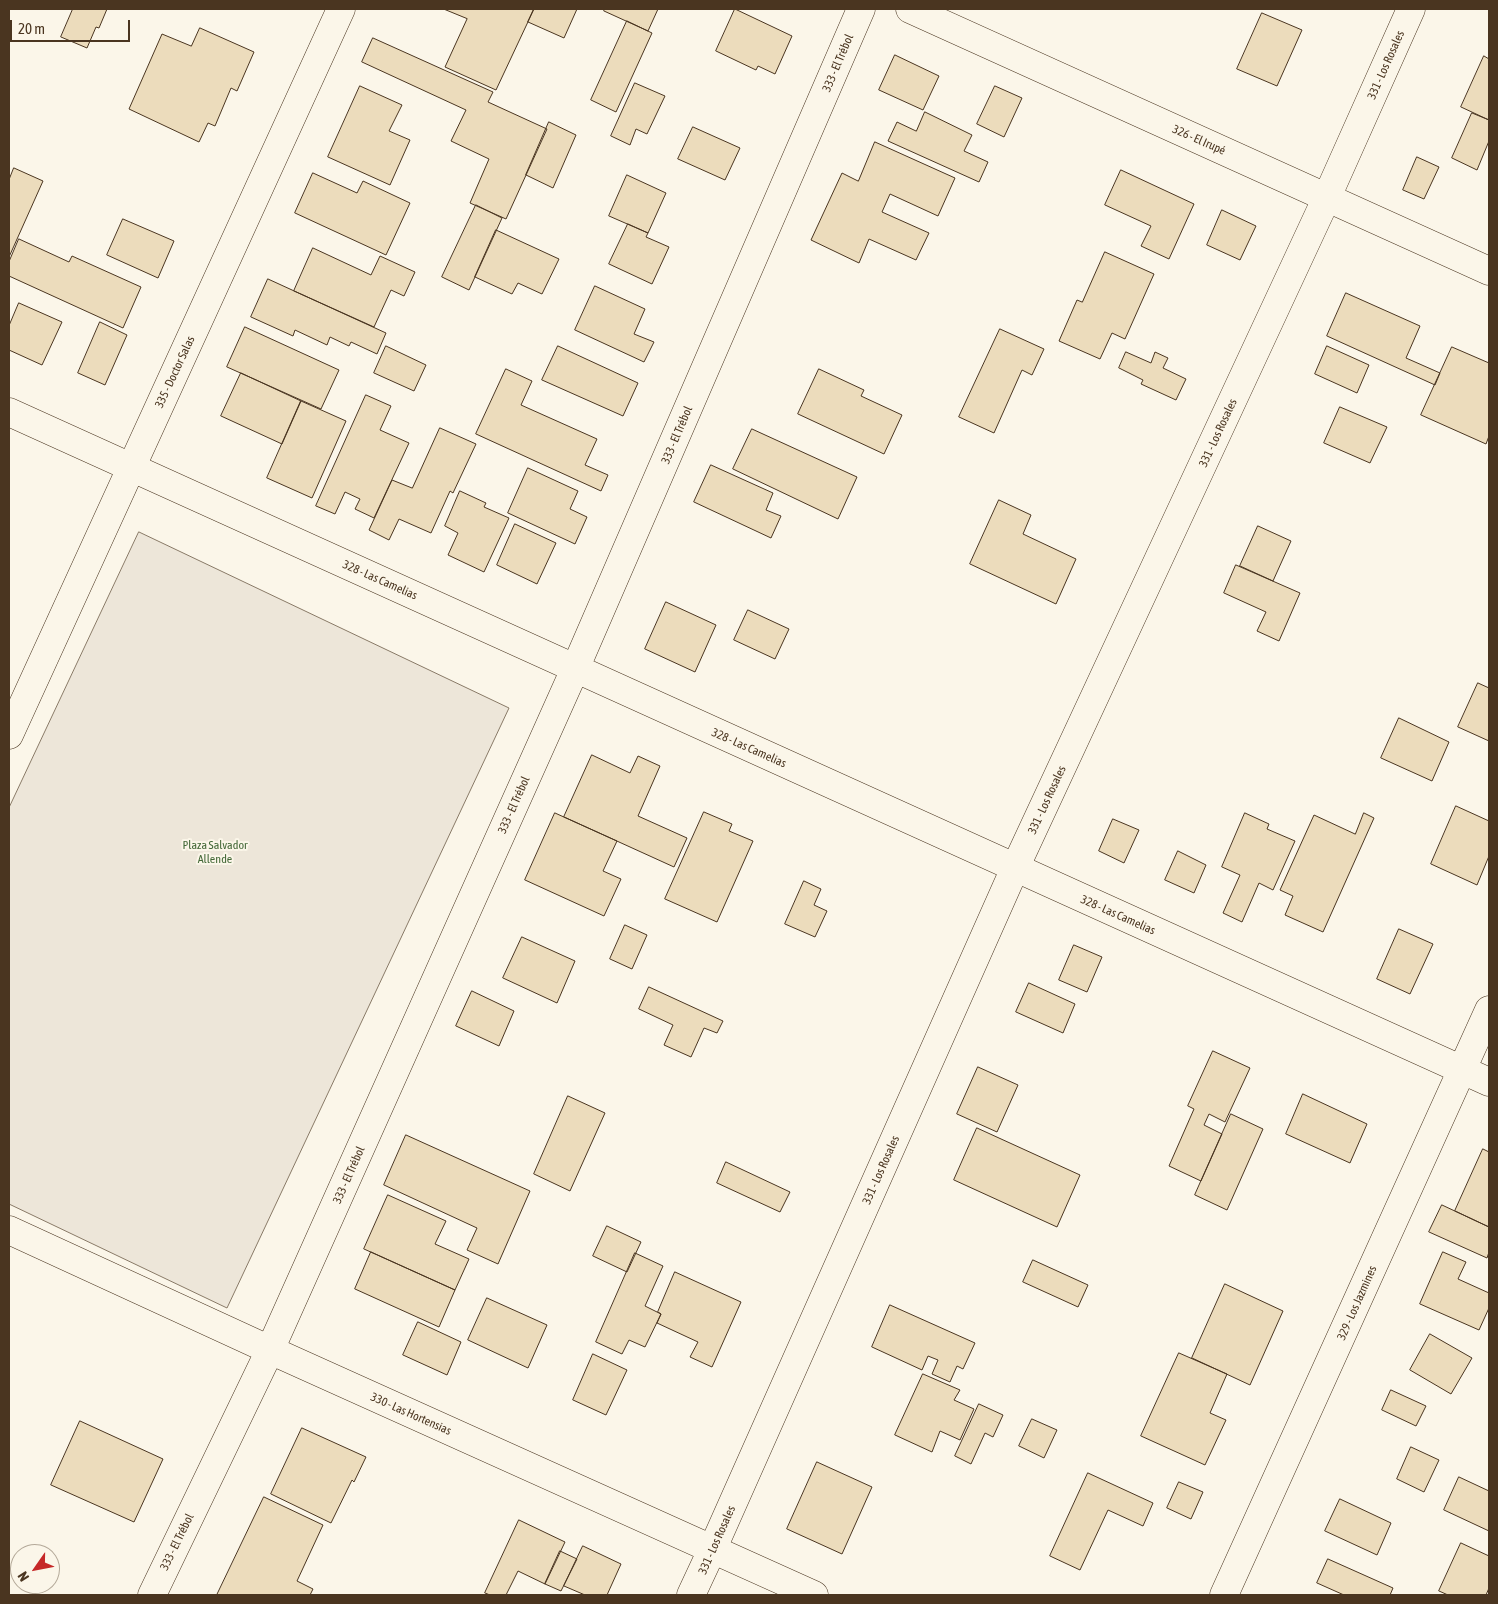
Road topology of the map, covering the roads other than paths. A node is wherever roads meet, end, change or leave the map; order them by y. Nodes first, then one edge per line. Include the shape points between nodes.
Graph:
1 (341, 9) edge
2 (861, 9) edge
3 (910, 9) edge
4 (1411, 9) edge
5 (1327, 197) junction
6 (1489, 271) edge
7 (9, 412) edge
8 (131, 467) junction
9 (575, 669) junction
10 (9, 735) edge
11 (1015, 868) junction
12 (1489, 1010) edge
13 (1462, 1070) junction
14 (1489, 1082) edge
15 (9, 1230) edge
16 (270, 1350) junction
17 (712, 1550) junction
18 (152, 1595) edge
19 (691, 1595) edge
20 (814, 1595) edge
21 (1224, 1595) edge

1 - 8 street, 335 - Doctor Salas
2 - 9 street, 333 - El Trébol
3 - 5 street, 326 - El Irupé
4 - 5 street, 331 - Los Rosales
5 - 6 street, 326 - El Irupé
5 - 11 street, 331 - Los Rosales
7 - 8 street, 328 - Las Camelias
8 - 9 street, 328 - Las Camelias
8 - 10 street, 335 - Doctor Salas
9 - 11 street, 328 - Las Camelias
9 - 16 street, 333 - El Trébol
11 - 13 street, 328 - Las Camelias
11 - 17 street, 331 - Los Rosales
12 - 13 street, 329 - Los Jazmines
13 - 14 street, 328 - Las Camelias
13 - 21 street, 329 - Los Jazmines
15 - 16 street, 330 - Las Hortensias
16 - 17 street, 330 - Las Hortensias
16 - 18 street, 333 - El Trébol
17 - 19 street, 331 - Los Rosales
17 - 20 street, 330 - Las Hortensias

